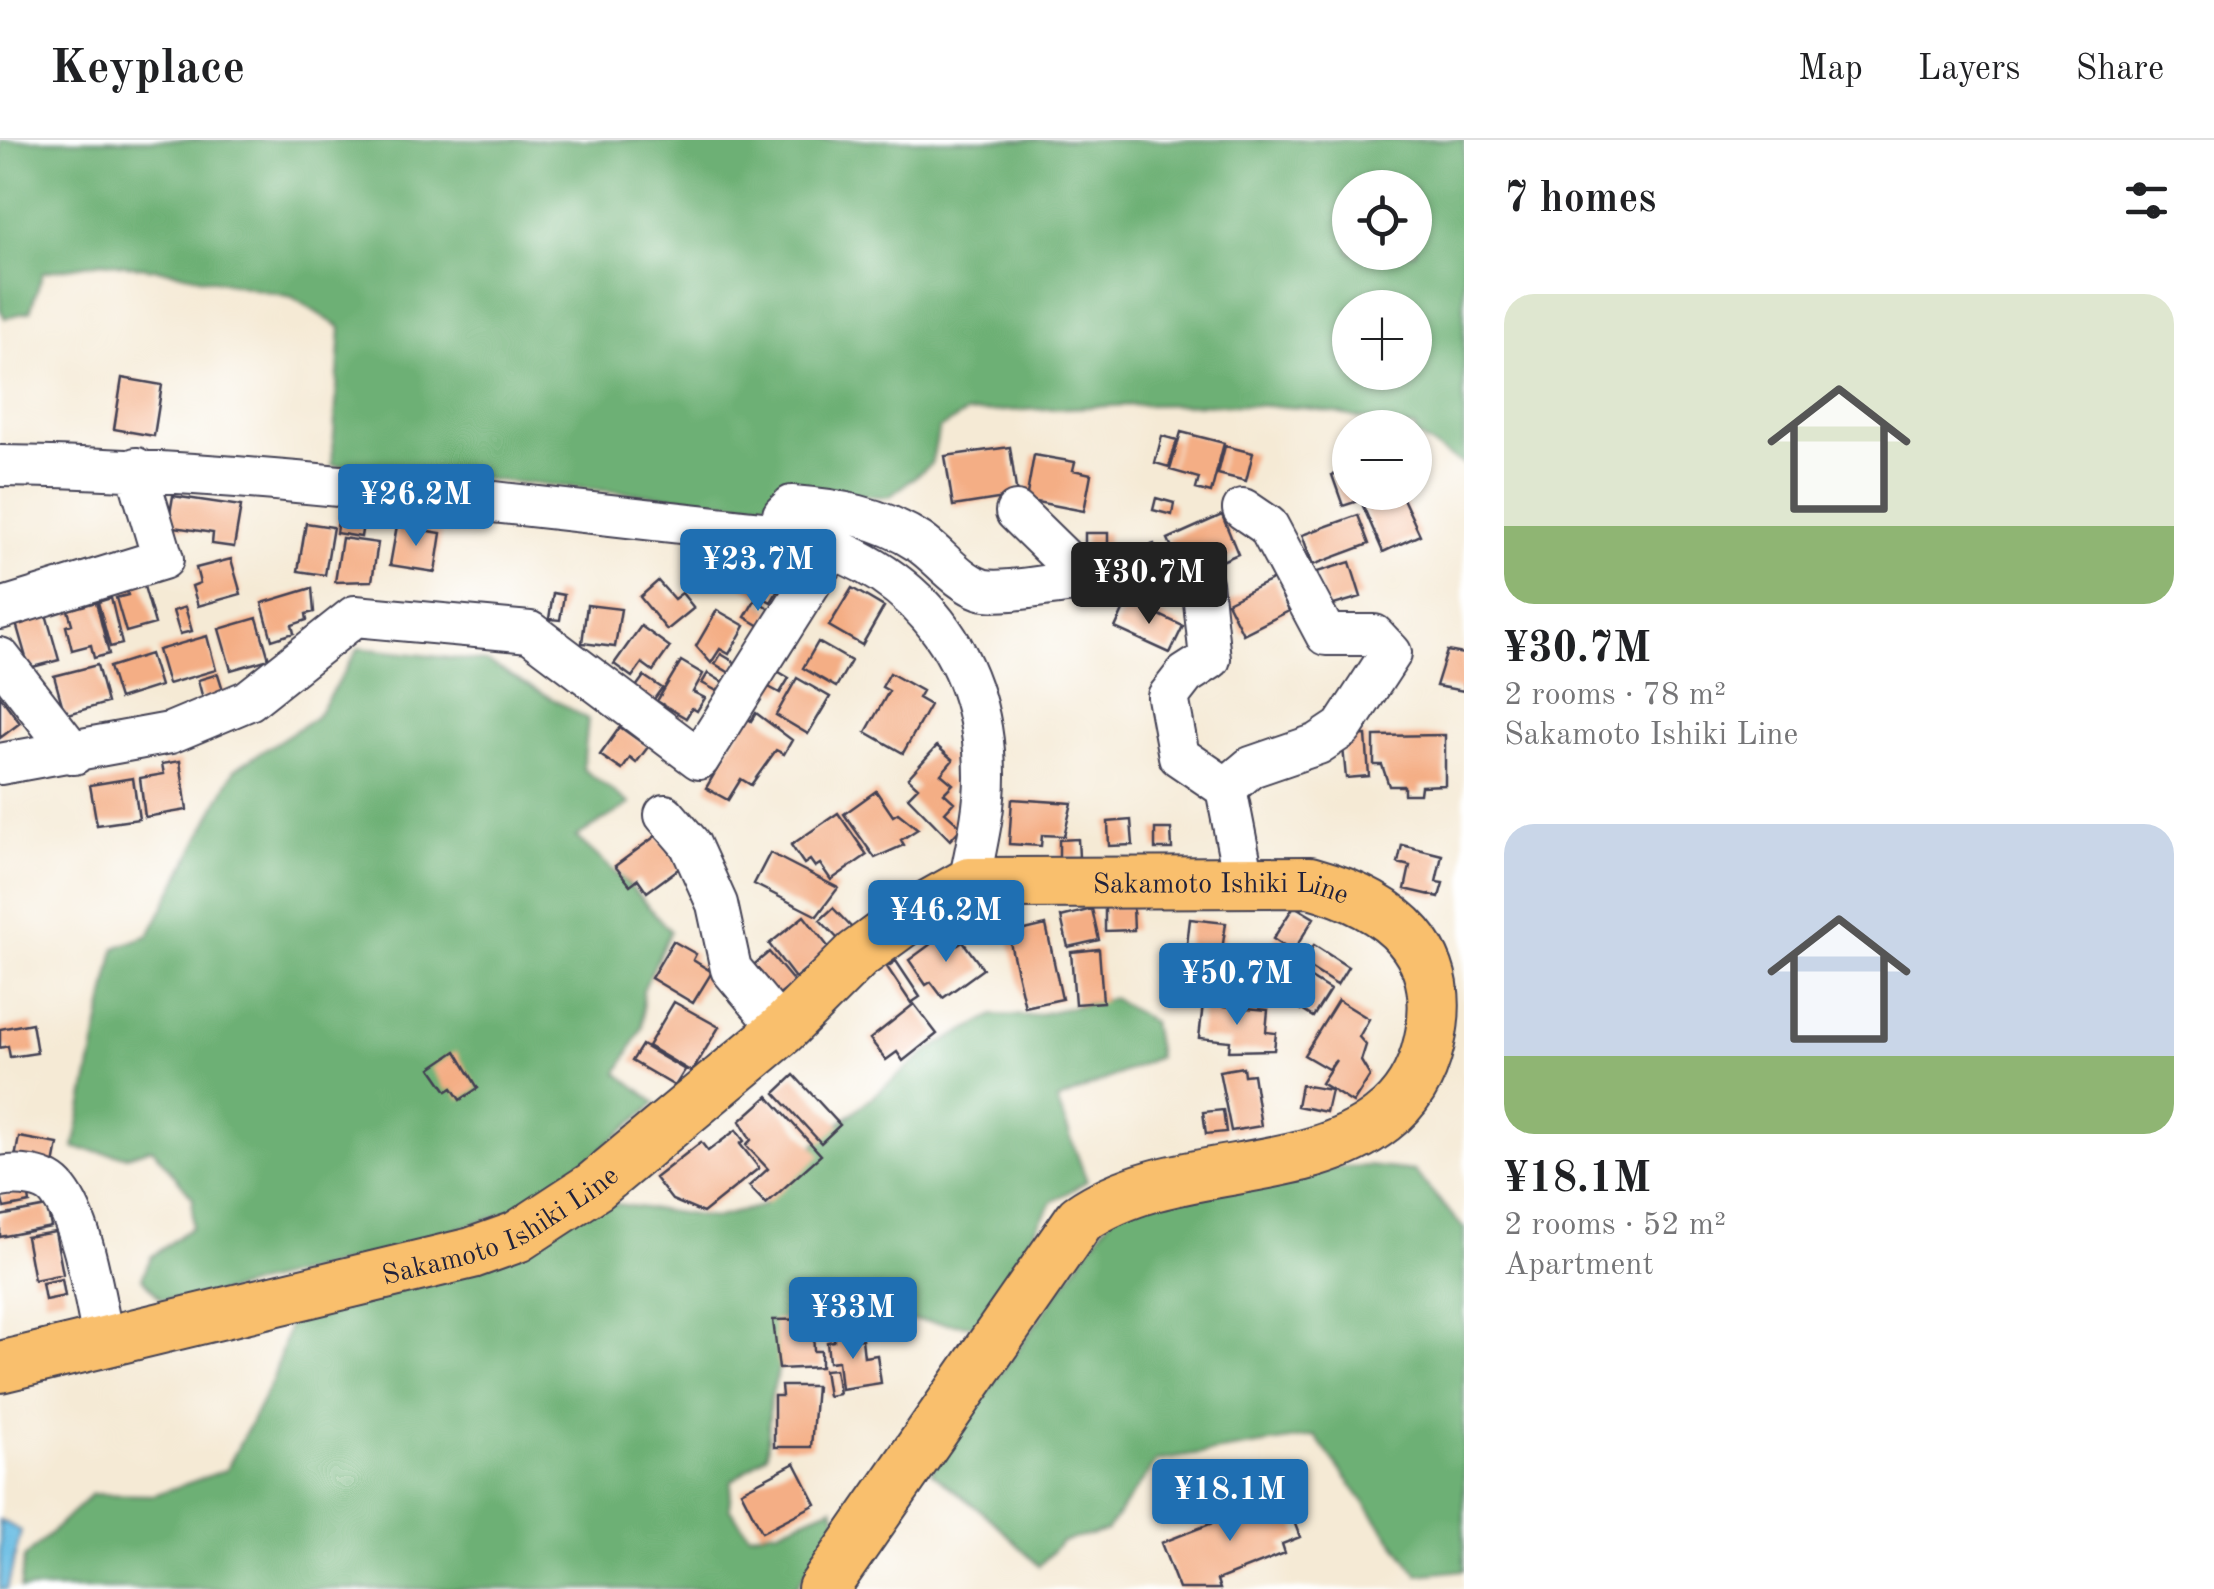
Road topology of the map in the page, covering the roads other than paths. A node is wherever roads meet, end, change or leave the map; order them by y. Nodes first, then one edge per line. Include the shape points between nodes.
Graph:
1 (0, 466) edge
2 (136, 468) junction
3 (1244, 509) dead end
4 (1016, 512) dead end
5 (781, 534) junction
6 (834, 547) junction
7 (1202, 583) dead end
8 (0, 609) edge
9 (0, 658) edge
10 (74, 754) junction
11 (0, 764) edge
12 (1226, 788) junction
13 (664, 815) dead end
14 (1244, 880) junction
15 (969, 883) junction
16 (782, 1030) junction
17 (0, 1177) edge
18 (104, 1342) junction
19 (0, 1367) edge
20 (824, 1589) edge

1 - 2 street
2 - 5 street
2 - 8 street via 163,559
3 - 12 street via 1268,526 1326,635 1374,635 1391,653 1342,728 1318,744 1251,767
4 - 5 street via 1064,559 1074,582 984,590 883,523 832,509 792,506 783,514
5 - 6 street
6 - 10 street via 699,760 530,632 356,616 249,700 170,733
6 - 15 street via 916,600 948,636 966,670 985,772
7 - 12 street via 1210,659 1168,697 1179,756
9 - 10 street
10 - 11 street
12 - 14 street
13 - 16 street via 690,844 710,889 731,968
14 - 15 main road, Sakamoto Ishiki Line
14 - 20 main road, Sakamoto Ishiki Line via 1332,888 1387,915 1417,946 1436,999 1416,1081 1357,1137 1128,1192 1080,1219
15 - 16 main road, Sakamoto Ishiki Line via 857,955
16 - 18 main road, Sakamoto Ishiki Line via 611,1174 517,1237 472,1254
17 - 18 street via 43,1179 58,1190 76,1231
18 - 19 main road, Sakamoto Ishiki Line

